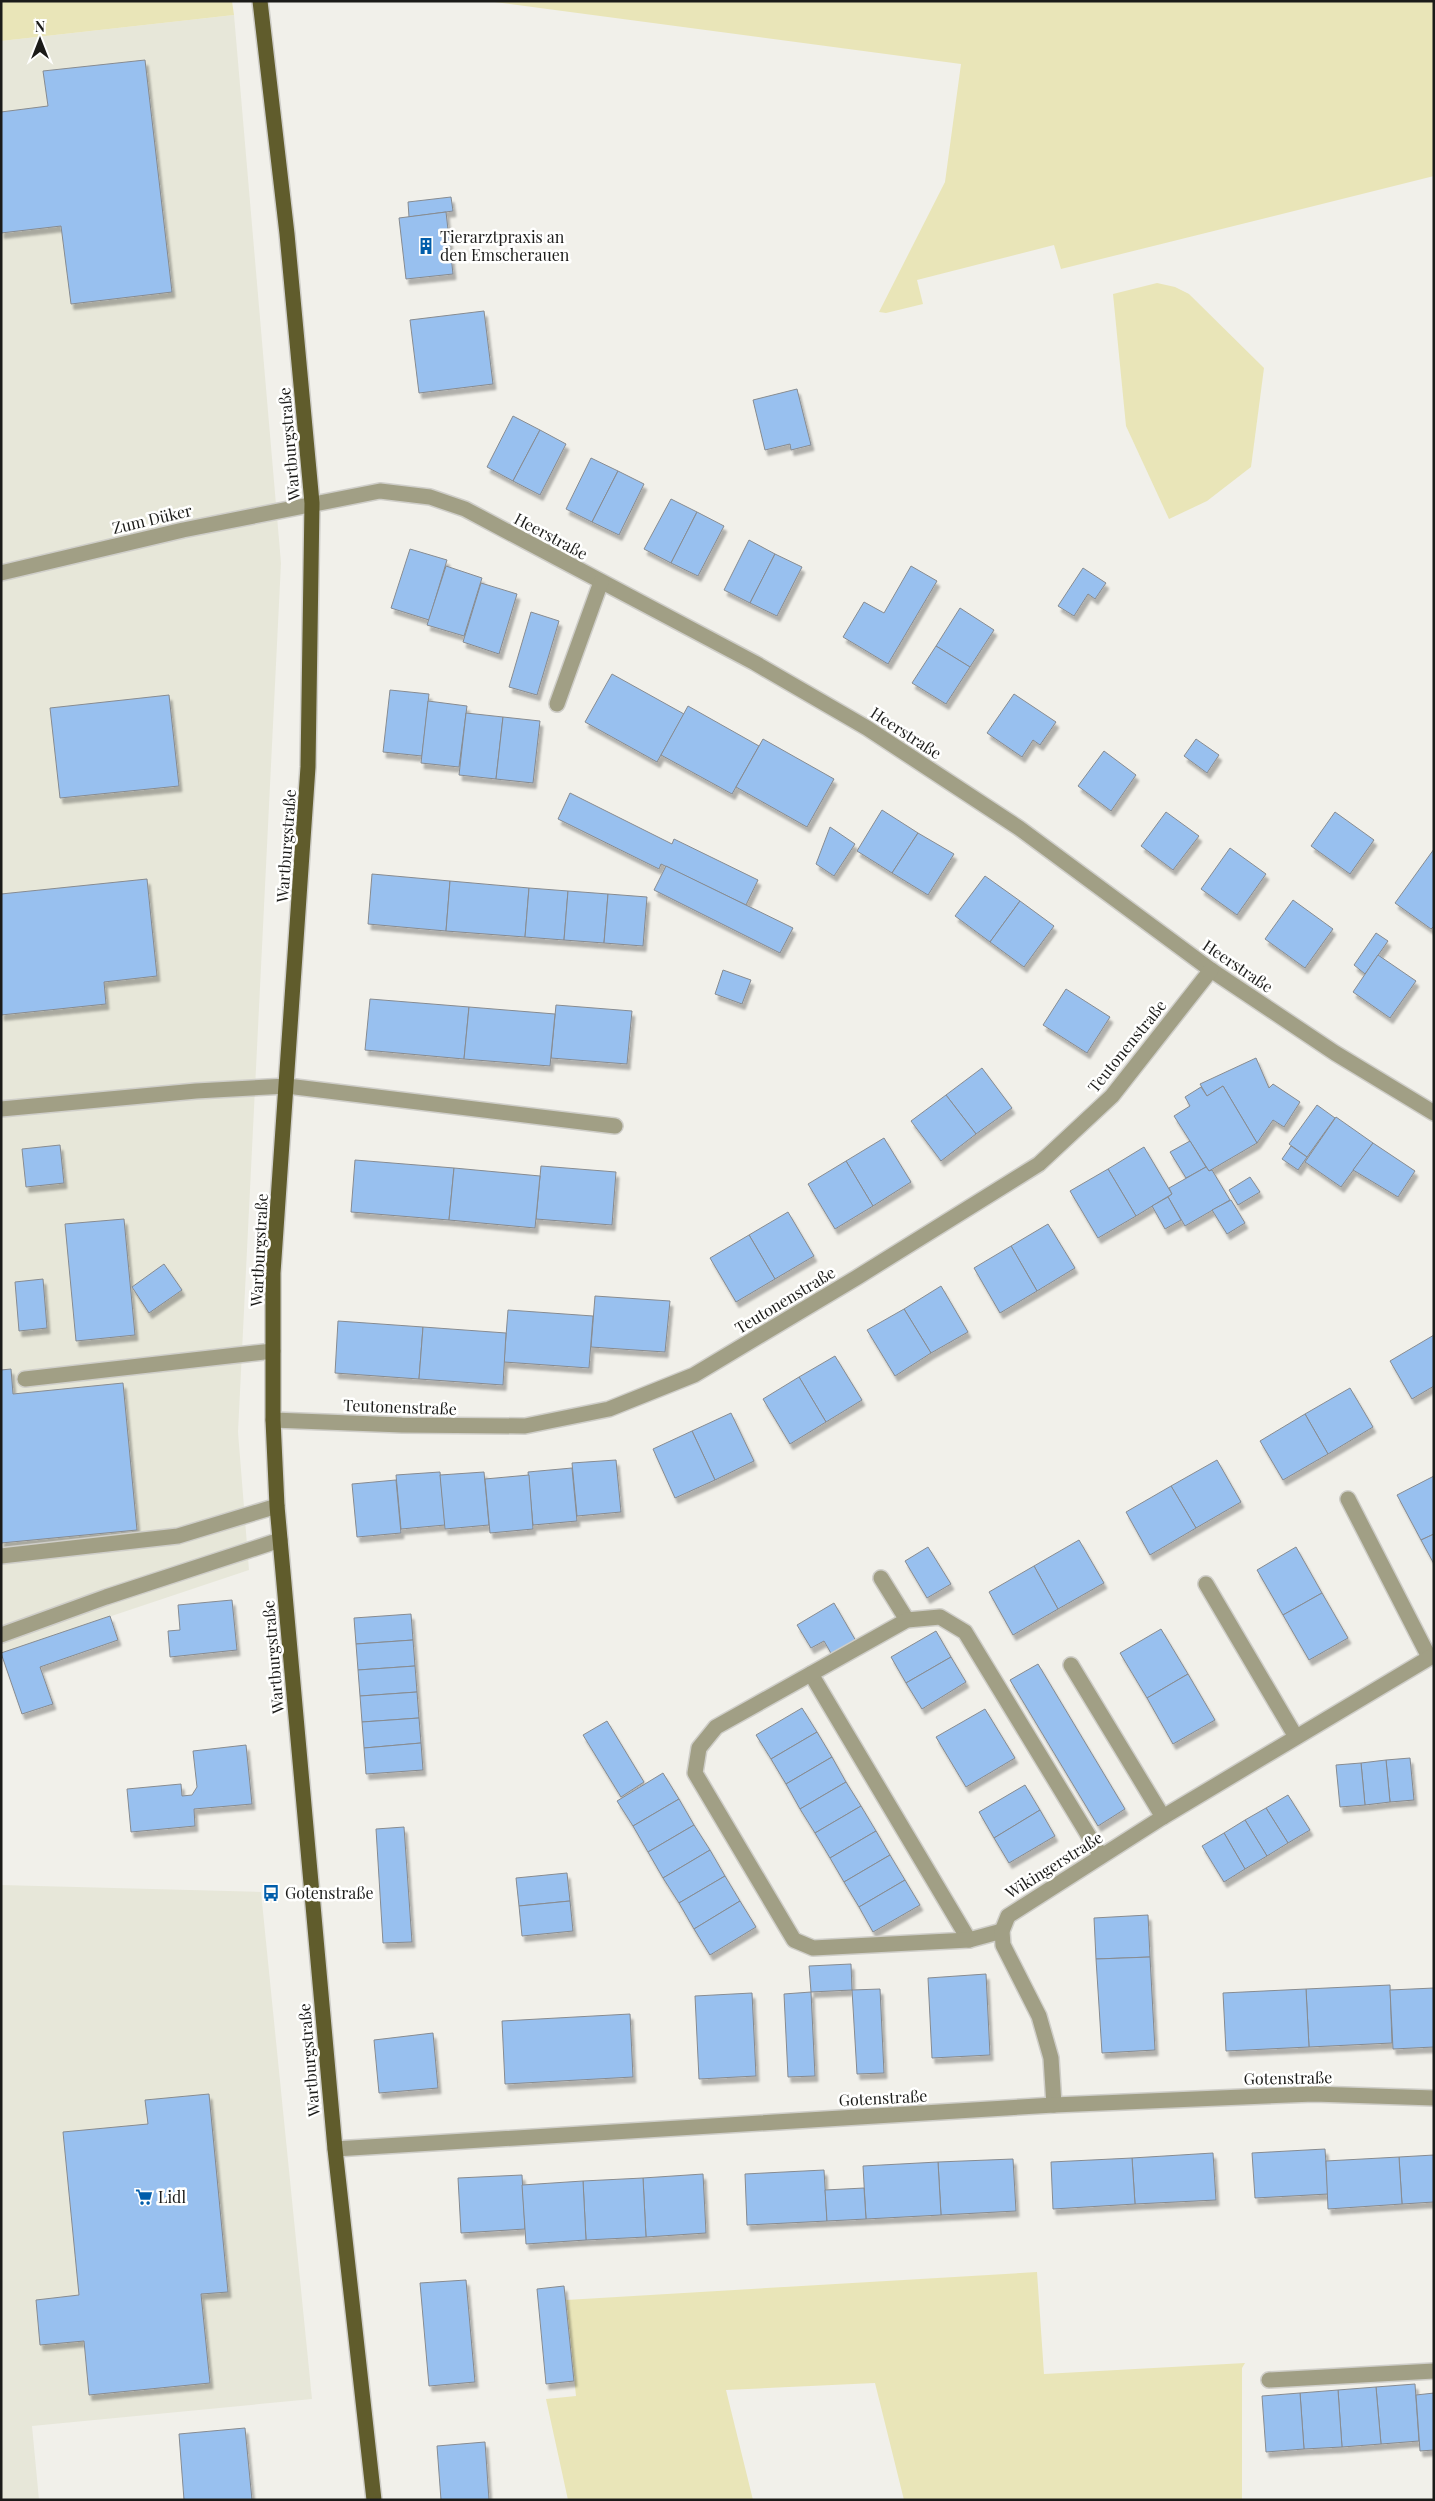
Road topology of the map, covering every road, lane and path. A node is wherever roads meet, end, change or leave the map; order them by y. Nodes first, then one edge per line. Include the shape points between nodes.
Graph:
1 (260, 1) edge
2 (312, 504) junction
3 (1, 573) edge
4 (601, 582) junction
5 (557, 704) dead end
6 (1211, 970) junction
7 (287, 1086) junction
8 (1, 1109) edge
9 (1434, 1113) edge
10 (614, 1126) dead end
11 (273, 1351) junction
12 (25, 1379) dead end
13 (272, 1420) junction
14 (1348, 1499) dead end
15 (277, 1506) junction
16 (280, 1540) junction
17 (1, 1556) edge
18 (881, 1578) dead end
19 (1206, 1584) dead end
20 (907, 1620) junction
21 (1, 1635) edge
22 (1431, 1656) edge
23 (1071, 1665) dead end
24 (811, 1674) junction
25 (1296, 1737) junction
26 (1163, 1817) junction
27 (1101, 1856) junction
28 (1002, 1932) junction
29 (969, 1940) junction
30 (1434, 2098) edge
31 (1054, 2105) junction
32 (335, 2149) junction
33 (1434, 2370) edge
34 (1269, 2380) dead end
35 (374, 2500) edge

1 - 2 main road, Wartburgstraße via 287,234
2 - 3 street, Zum Düker via 183,530
2 - 4 street, Heerstraße via 380,491 430,497 465,509
2 - 7 main road, Wartburgstraße via 308,767
4 - 5 street
4 - 6 street, Heerstraße via 755,662 867,728 1019,828
6 - 9 street, Heerstraße via 1335,1053
6 - 13 street, Teutonenstraße via 1112,1096 1039,1164 694,1375 609,1409 525,1426
7 - 8 street
7 - 10 street
7 - 11 main road, Wartburgstraße via 273,1273
11 - 12 street
11 - 13 main road, Wartburgstraße
13 - 15 main road, Wartburgstraße
14 - 22 street, Wikingerstraße
15 - 16 main road, Wartburgstraße
15 - 17 street via 178,1536
16 - 21 street
16 - 32 main road, Wartburgstraße
18 - 20 street
19 - 25 street
20 - 24 street
20 - 27 street via 940,1617 966,1632
22 - 25 street, Wikingerstraße
23 - 26 street
24 - 29 street
24 - 29 street via 716,1727 699,1748 695,1773 794,1940 813,1948
25 - 26 street, Wikingerstraße
26 - 27 street, Wikingerstraße
27 - 28 street, Wikingerstraße via 1008,1916
28 - 29 street
28 - 31 street via 1004,1944 1039,2016 1051,2058
30 - 31 street, Gotenstraße via 1314,2094
31 - 32 street, Gotenstraße
32 - 35 main road, Wartburgstraße
33 - 34 street

